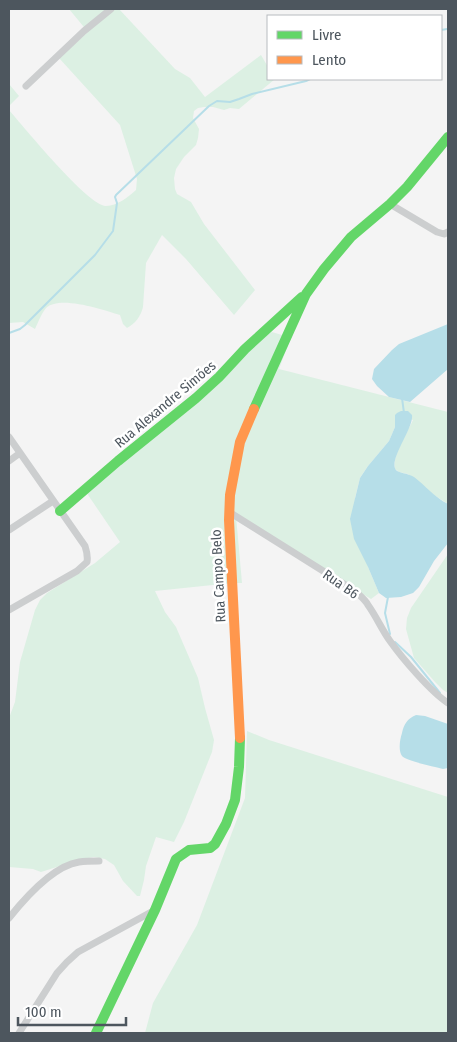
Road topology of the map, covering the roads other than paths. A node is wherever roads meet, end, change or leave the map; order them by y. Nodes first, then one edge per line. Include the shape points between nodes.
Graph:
1 (111, 9) edge
2 (26, 86) dead end
3 (448, 137) edge
4 (390, 204) junction
5 (448, 232) edge
6 (306, 294) junction
7 (9, 437) edge
8 (20, 453) junction
9 (9, 461) edge
10 (53, 500) junction
11 (60, 511) junction
12 (230, 512) junction
13 (9, 530) edge
14 (9, 610) edge
15 (448, 703) edge
16 (99, 860) dead end
17 (155, 910) junction
18 (9, 918) edge
19 (19, 1033) edge
20 (96, 1033) edge

1 - 2 street
3 - 4 street, Rua Campo Belo
4 - 5 street via 436,232
4 - 6 street, Rua Campo Belo via 351,237
6 - 11 street, Rua Alexandre Simões via 202,393
6 - 12 street, Rua Campo Belo via 240,442 230,494
7 - 8 street
8 - 9 street
8 - 10 street
10 - 11 street
10 - 13 street
11 - 14 street via 85,546 87,562
12 - 15 street, Rua B6 via 355,591 367,603 404,658
12 - 17 street, Rua Campo Belo via 240,744 235,800 215,844 210,848 188,850 176,859
16 - 18 street via 78,862 59,869
17 - 19 street via 78,952 57,973
17 - 20 street, Rua Campo Belo

